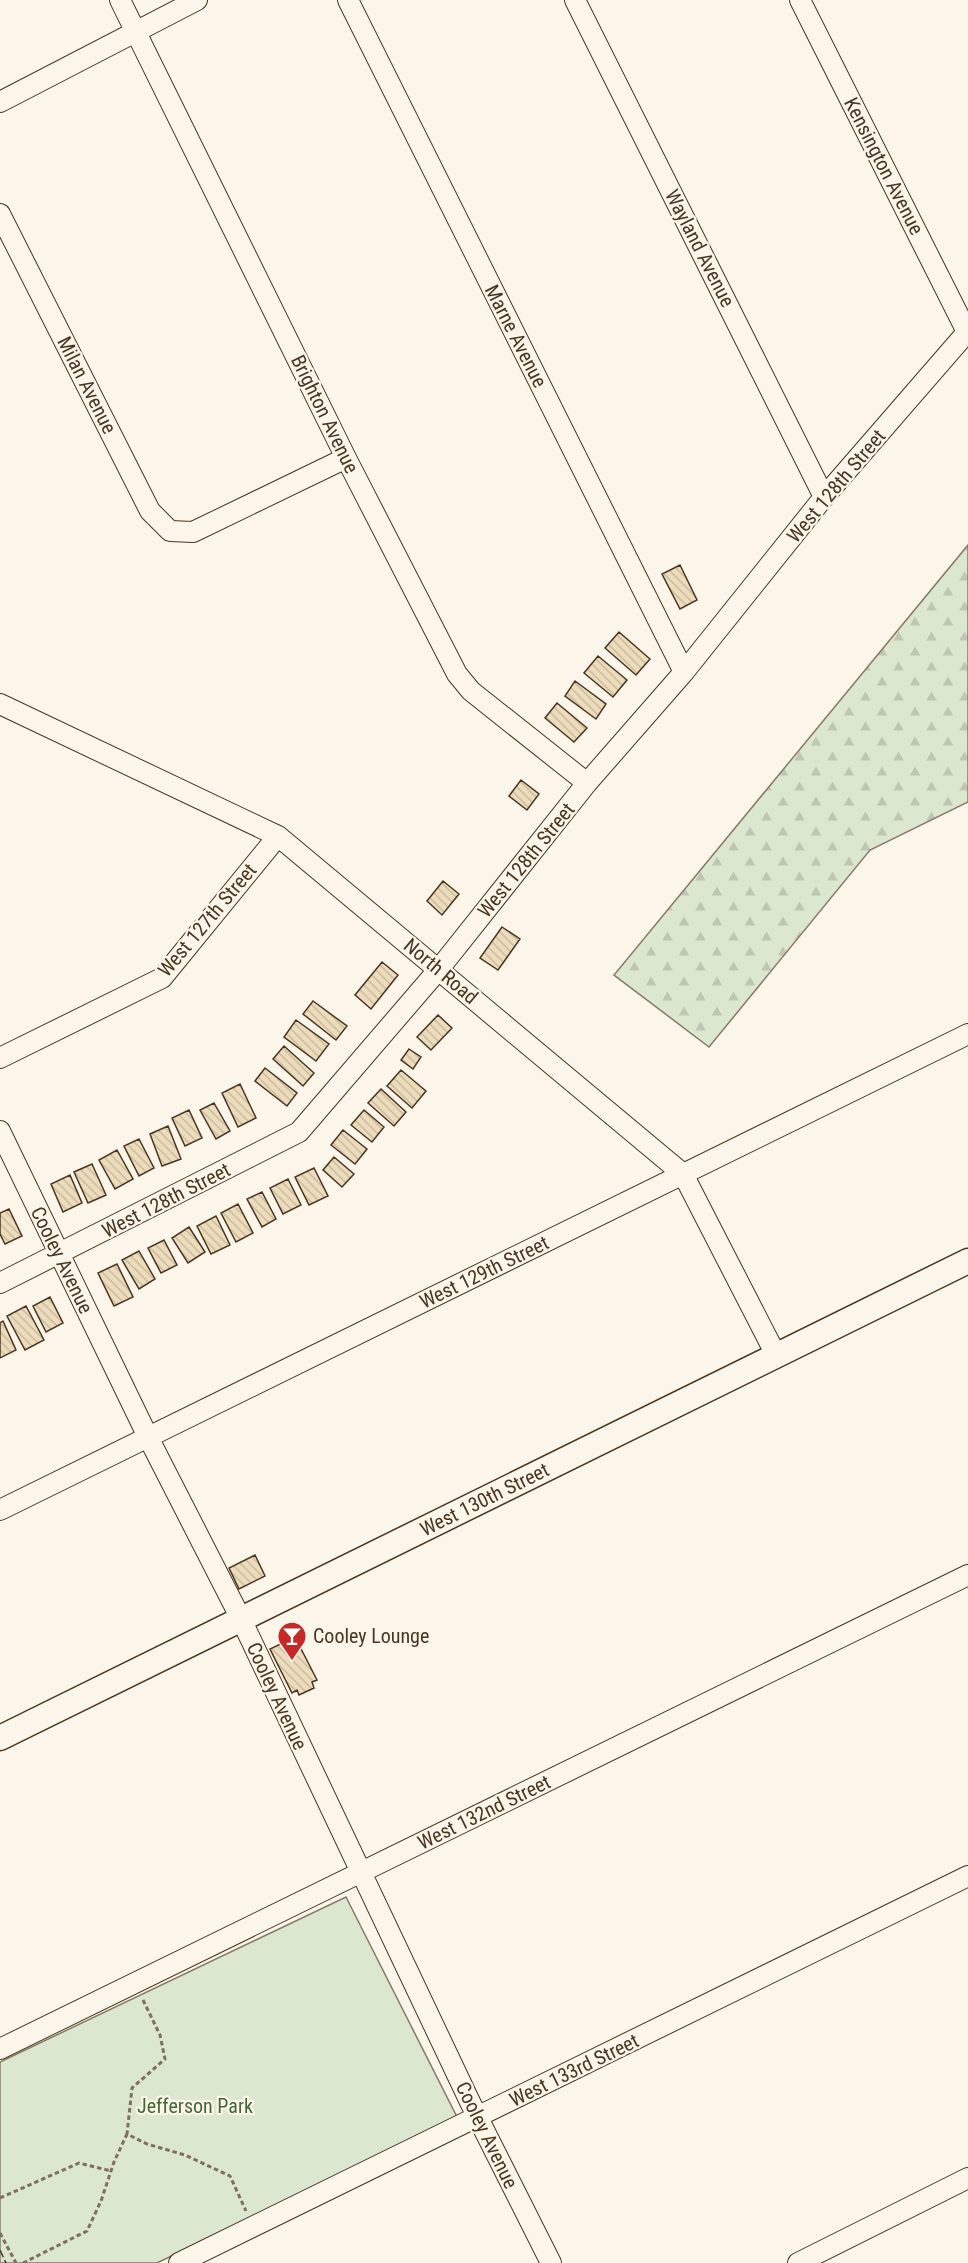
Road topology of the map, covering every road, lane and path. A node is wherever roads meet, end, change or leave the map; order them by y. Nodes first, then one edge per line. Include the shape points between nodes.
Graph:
1 (120, 0) edge
2 (197, 0) edge
3 (348, 0) edge
4 (575, 0) edge
5 (800, 0) edge
6 (135, 30) junction
7 (0, 102) edge
8 (0, 214) edge
9 (968, 331) edge
10 (346, 458) junction
11 (824, 497) junction
12 (684, 672) junction
13 (0, 704) edge
14 (587, 783) junction
15 (278, 836) junction
16 (439, 969) junction
17 (968, 1034) edge
18 (0, 1058) edge
19 (0, 1131) edge
20 (683, 1174) junction
21 (59, 1254) junction
22 (968, 1261) edge
23 (0, 1283) edge
24 (776, 1355) junction
25 (148, 1437) junction
26 (0, 1509) edge
27 (968, 1575) edge
28 (241, 1618) junction
29 (0, 1738) edge
30 (360, 1873) junction
31 (968, 1876) edge
32 (143, 2000) dead end
33 (0, 2049) edge
34 (477, 2117) junction
35 (127, 2134) junction
36 (111, 2171) junction
37 (968, 2178) edge
38 (0, 2198) edge
39 (246, 2211) dead end
40 (0, 2233) edge
41 (16, 2263) edge
42 (23, 2263) edge
43 (179, 2263) edge
44 (551, 2263) edge
45 (798, 2263) edge

1 - 6 street, Brighton Avenue
2 - 6 street
3 - 12 street, Marne Avenue
4 - 11 street, Wayland Avenue
5 - 9 street, Kensington Avenue
6 - 7 street
6 - 10 street, Brighton Avenue
8 - 10 street, Milan Avenue via 150,511 170,531 193,532
9 - 11 street, West 128th Street
10 - 14 street, Brighton Avenue via 457,674 471,691
11 - 12 street, West 128th Street
12 - 14 street, West 128th Street
13 - 15 street, North Road
14 - 16 street, West 128th Street
15 - 16 street, North Road
15 - 18 street, West 127th Street via 162,978
16 - 20 street, North Road
16 - 21 street, West 128th Street via 299,1132
17 - 20 street, West 129th Street
19 - 21 street, Cooley Avenue
20 - 24 street, North Road
20 - 25 street, West 129th Street
21 - 23 street, West 128th Street
21 - 25 street, Cooley Avenue
22 - 24 main road, West 130th Street
24 - 28 main road, West 130th Street
25 - 26 street, West 129th Street
25 - 28 street, Cooley Avenue
27 - 30 street, West 132nd Street
28 - 29 main road, West 130th Street
28 - 30 street, Cooley Avenue
30 - 33 street, West 132nd Street
30 - 34 street, Cooley Avenue
31 - 34 street, West 133rd Street
32 - 35 path via 160,2035 165,2059 132,2088
34 - 43 street, West 133rd Street
34 - 44 street, Cooley Avenue
35 - 36 path
35 - 39 path via 230,2176
36 - 38 path via 79,2163
36 - 42 path via 87,2231
37 - 45 street
40 - 41 path

